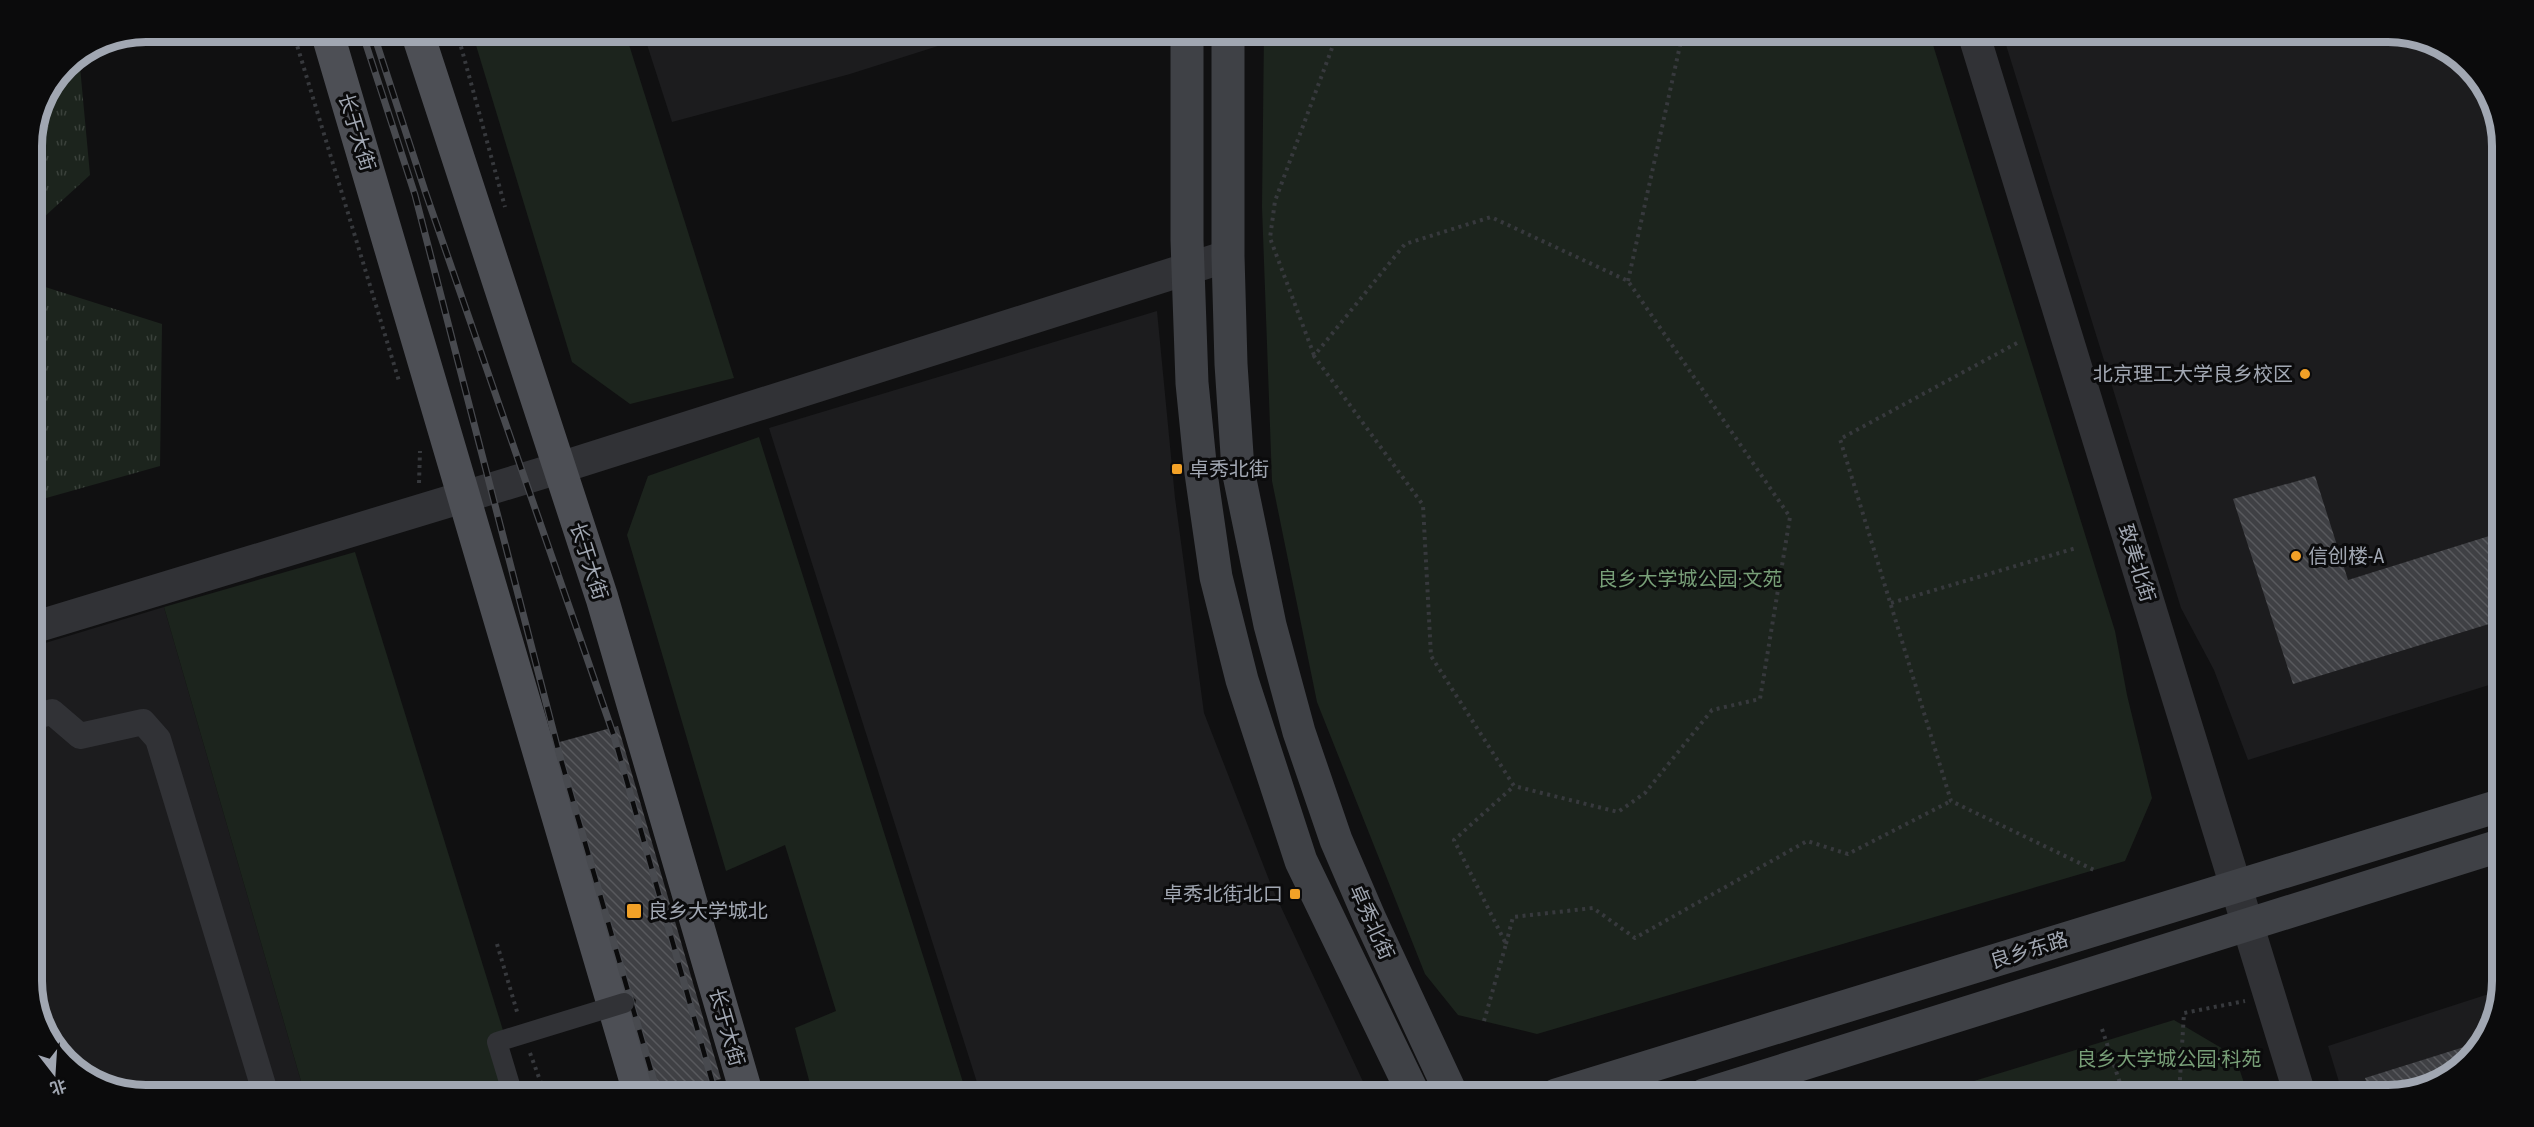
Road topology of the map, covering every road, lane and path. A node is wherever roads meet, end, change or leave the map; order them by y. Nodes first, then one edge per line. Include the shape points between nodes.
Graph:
1 (296, 42) edge
2 (330, 42) edge
3 (420, 42) edge
4 (461, 42) edge
5 (1187, 42) edge
6 (1228, 42) edge
7 (1334, 42) edge
8 (1681, 42) edge
9 (1976, 42) edge
10 (506, 210) dead end
11 (1228, 256) junction
12 (1188, 268) junction
13 (1628, 281) junction
14 (2017, 343) dead end
15 (1314, 356) junction
16 (400, 386) dead end
17 (418, 443) dead end
18 (559, 468) junction
19 (463, 497) junction
20 (417, 510) junction
21 (2076, 548) dead end
22 (1891, 603) junction
23 (42, 624) edge
24 (42, 714) edge
25 (1514, 786) junction
26 (1951, 801) junction
27 (2492, 808) edge
28 (2492, 848) edge
29 (2094, 870) dead end
30 (2236, 886) junction
31 (2248, 925) junction
32 (497, 944) dead end
33 (1506, 944) junction
34 (2270, 996) junction
35 (624, 1003) dead end
36 (1484, 1021) dead end
37 (2102, 1029) dead end
38 (523, 1034) junction
39 (541, 1083) dead end
40 (263, 1085) edge
41 (510, 1085) edge
42 (637, 1085) edge
43 (744, 1085) edge
44 (1409, 1085) edge
45 (1447, 1085) edge
46 (1589, 1085) edge
47 (1736, 1085) edge
48 (2121, 1085) edge
49 (2179, 1085) edge
50 (2297, 1085) edge

1 - 16 path, 长于大街
2 - 19 main road, 长于大街
3 - 18 main road, 长于大街
4 - 10 path
5 - 12 main road
6 - 11 main road, 卓秀北街
7 - 15 path via 1275,201 1270,238
8 - 13 path
9 - 30 street, 致美北街
11 - 12 street
11 - 45 main road, 卓秀北街 via 1238,471 1270,625 1299,732 1336,840
12 - 18 street
12 - 44 main road via 1192,382 1201,473 1216,577 1242,680 1301,861
13 - 15 path via 1491,217 1405,244
13 - 25 path via 1790,517 1760,699 1712,711 1645,793 1618,812
14 - 22 path via 1840,439
15 - 25 path via 1423,505 1431,656
17 - 20 path via 421,454
18 - 19 street
18 - 43 main road, 长于大街 via 605,609
19 - 20 street
19 - 42 main road, 长于大街
20 - 23 street
21 - 22 path
22 - 26 path
24 - 40 street via 52,712 80,736 143,722 158,739
25 - 33 path via 1454,840
26 - 29 path
26 - 33 path via 1848,854 1807,841 1635,938 1593,908 1513,916
27 - 30 main road, 良乡东路
28 - 31 main road
30 - 31 street, 致美北街
30 - 46 main road, 良乡东路
31 - 34 street, 致美北街
31 - 47 main road
32 - 38 path
33 - 36 path
34 - 49 path via 2184,1013
34 - 50 street, 致美北街
35 - 38 street, bridge
37 - 48 path
38 - 39 path
38 - 41 street, bridge via 497,1042

